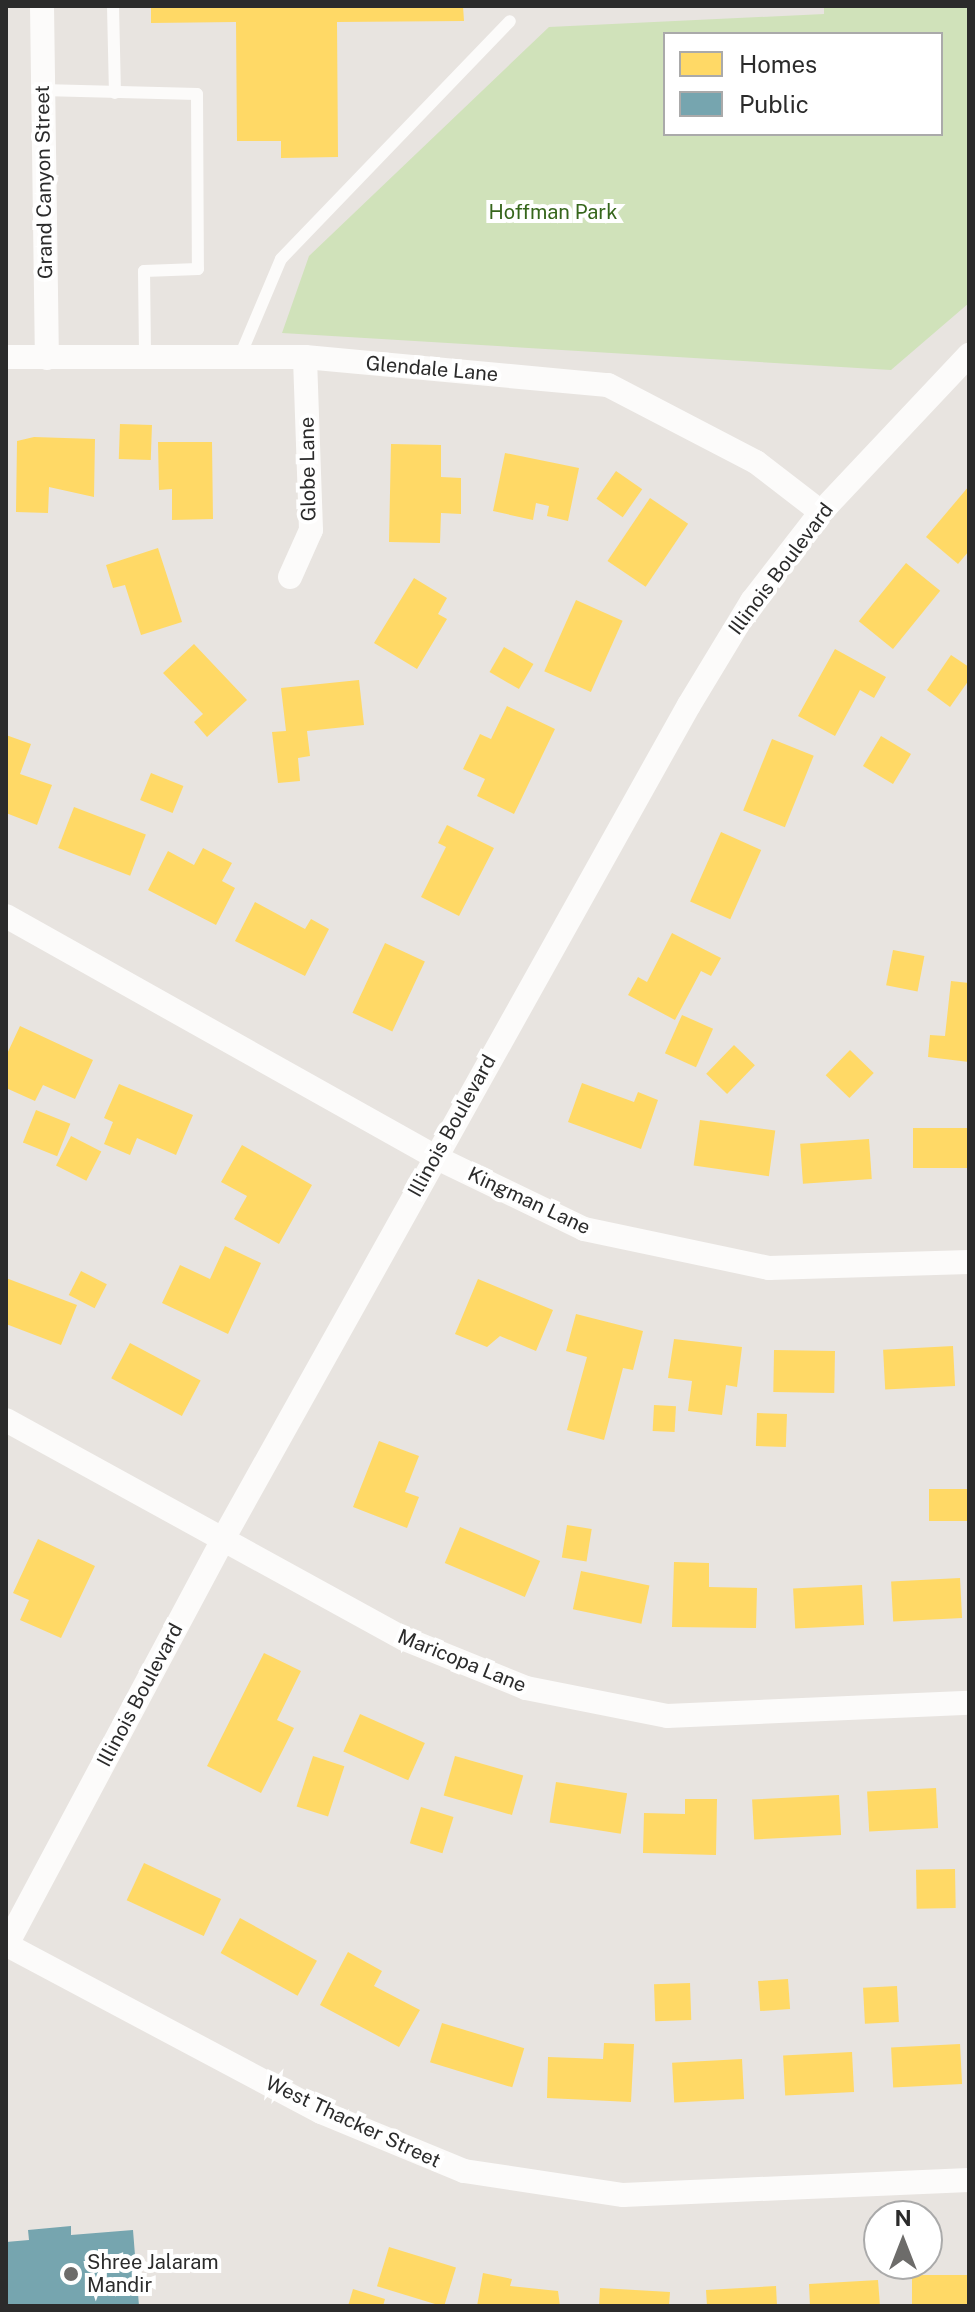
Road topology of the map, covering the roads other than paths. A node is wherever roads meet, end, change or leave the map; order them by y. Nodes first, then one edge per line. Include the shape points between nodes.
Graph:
1 (42, 6) edge
2 (113, 6) edge
3 (510, 21) dead end
4 (42, 90) junction
5 (115, 93) junction
6 (969, 355) edge
7 (240, 356) junction
8 (6, 357) edge
9 (305, 357) junction
10 (47, 358) junction
11 (145, 359) junction
12 (821, 512) junction
13 (290, 577) dead end
14 (6, 916) edge
15 (435, 1157) junction
16 (969, 1262) edge
17 (6, 1420) edge
18 (223, 1539) junction
19 (969, 1703) edge
20 (6, 1946) edge
21 (969, 2180) edge

1 - 4 street, Grand Canyon Street
2 - 5 lane
3 - 7 lane via 281,259
4 - 5 lane
4 - 10 street, Grand Canyon Street
5 - 11 lane via 197,94 198,269 144,271
6 - 12 street, Illinois Boulevard
7 - 9 street, Glendale Lane
7 - 11 street, Glendale Lane
8 - 10 street, Glendale Lane
9 - 12 street, Glendale Lane via 608,385 721,441
9 - 13 street, Globe Lane via 311,530
10 - 11 street, Glendale Lane
12 - 15 street, Illinois Boulevard via 752,601 689,705
14 - 15 street, Kingman Lane
15 - 16 street, Kingman Lane via 584,1229 720,1262 837,1270
15 - 18 street, Illinois Boulevard
17 - 18 street, Maricopa Lane
18 - 19 street, Maricopa Lane via 447,1660 580,1703 725,1718
18 - 20 street, Illinois Boulevard
20 - 21 street, West Thacker Street via 321,2112 464,2171 623,2195

